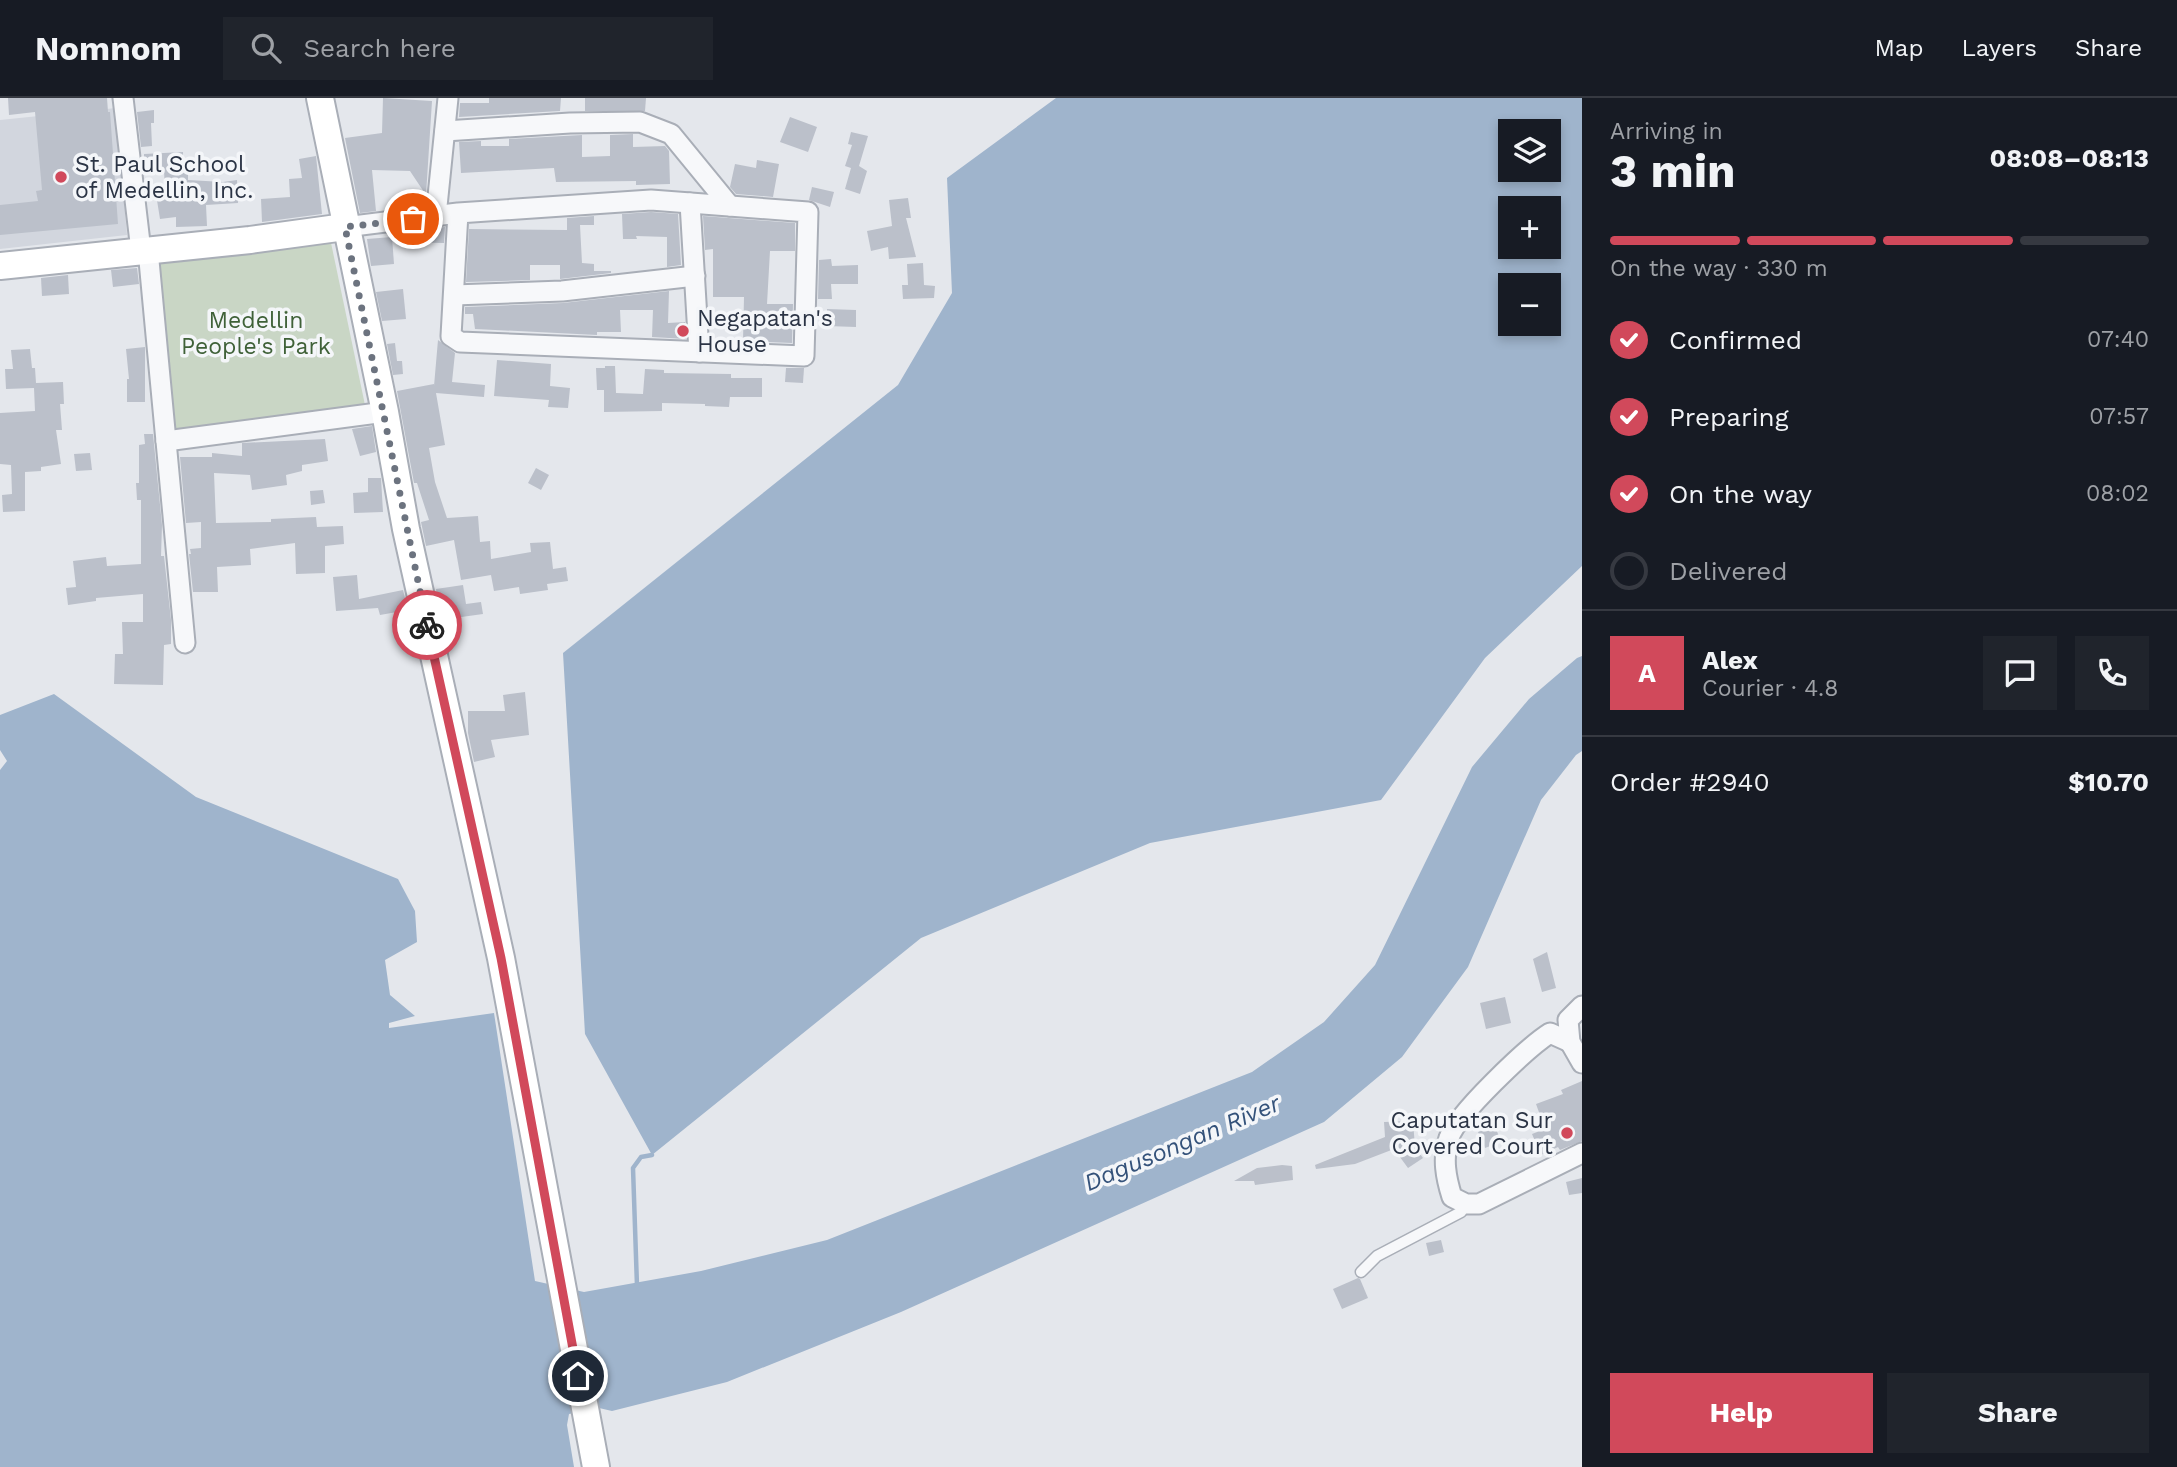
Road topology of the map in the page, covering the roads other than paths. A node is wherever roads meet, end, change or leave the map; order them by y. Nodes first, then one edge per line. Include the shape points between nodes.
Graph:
1 (123, 98) edge
2 (320, 98) edge
3 (448, 98) edge
4 (444, 131) junction
5 (690, 203) junction
6 (730, 206) junction
7 (458, 213) junction
8 (436, 216) junction
9 (345, 227) junction
10 (145, 251) junction
11 (0, 266) edge
12 (695, 276) junction
13 (454, 295) junction
14 (699, 352) junction
15 (385, 412) junction
16 (166, 441) junction
17 (185, 643) dead end
18 (1582, 1006) edge
19 (1568, 1020) junction
20 (1550, 1032) junction
21 (1570, 1042) junction
22 (1582, 1063) edge
23 (1582, 1153) edge
24 (1466, 1204) junction
25 (1361, 1272) dead end
26 (596, 1467) edge

1 - 10 street
2 - 9 main road
3 - 4 street
4 - 6 street via 640,122 671,134
4 - 8 street
5 - 6 street
5 - 7 street via 651,200
5 - 12 street
6 - 14 street via 808,212 804,356
7 - 8 street
7 - 13 street
8 - 9 street
9 - 10 main road
9 - 15 main road
10 - 11 main road
10 - 16 street
12 - 13 street via 562,291
12 - 14 street
13 - 14 street via 452,336 460,342
15 - 16 street
15 - 26 main road via 406,530 501,958
16 - 17 street
18 - 19 street
19 - 20 street
19 - 21 street
20 - 21 street
20 - 24 street via 1533,1043 1467,1110 1449,1135 1446,1180 1452,1197
21 - 22 street
23 - 24 street via 1479,1204
24 - 25 lane via 1461,1212 1377,1256

